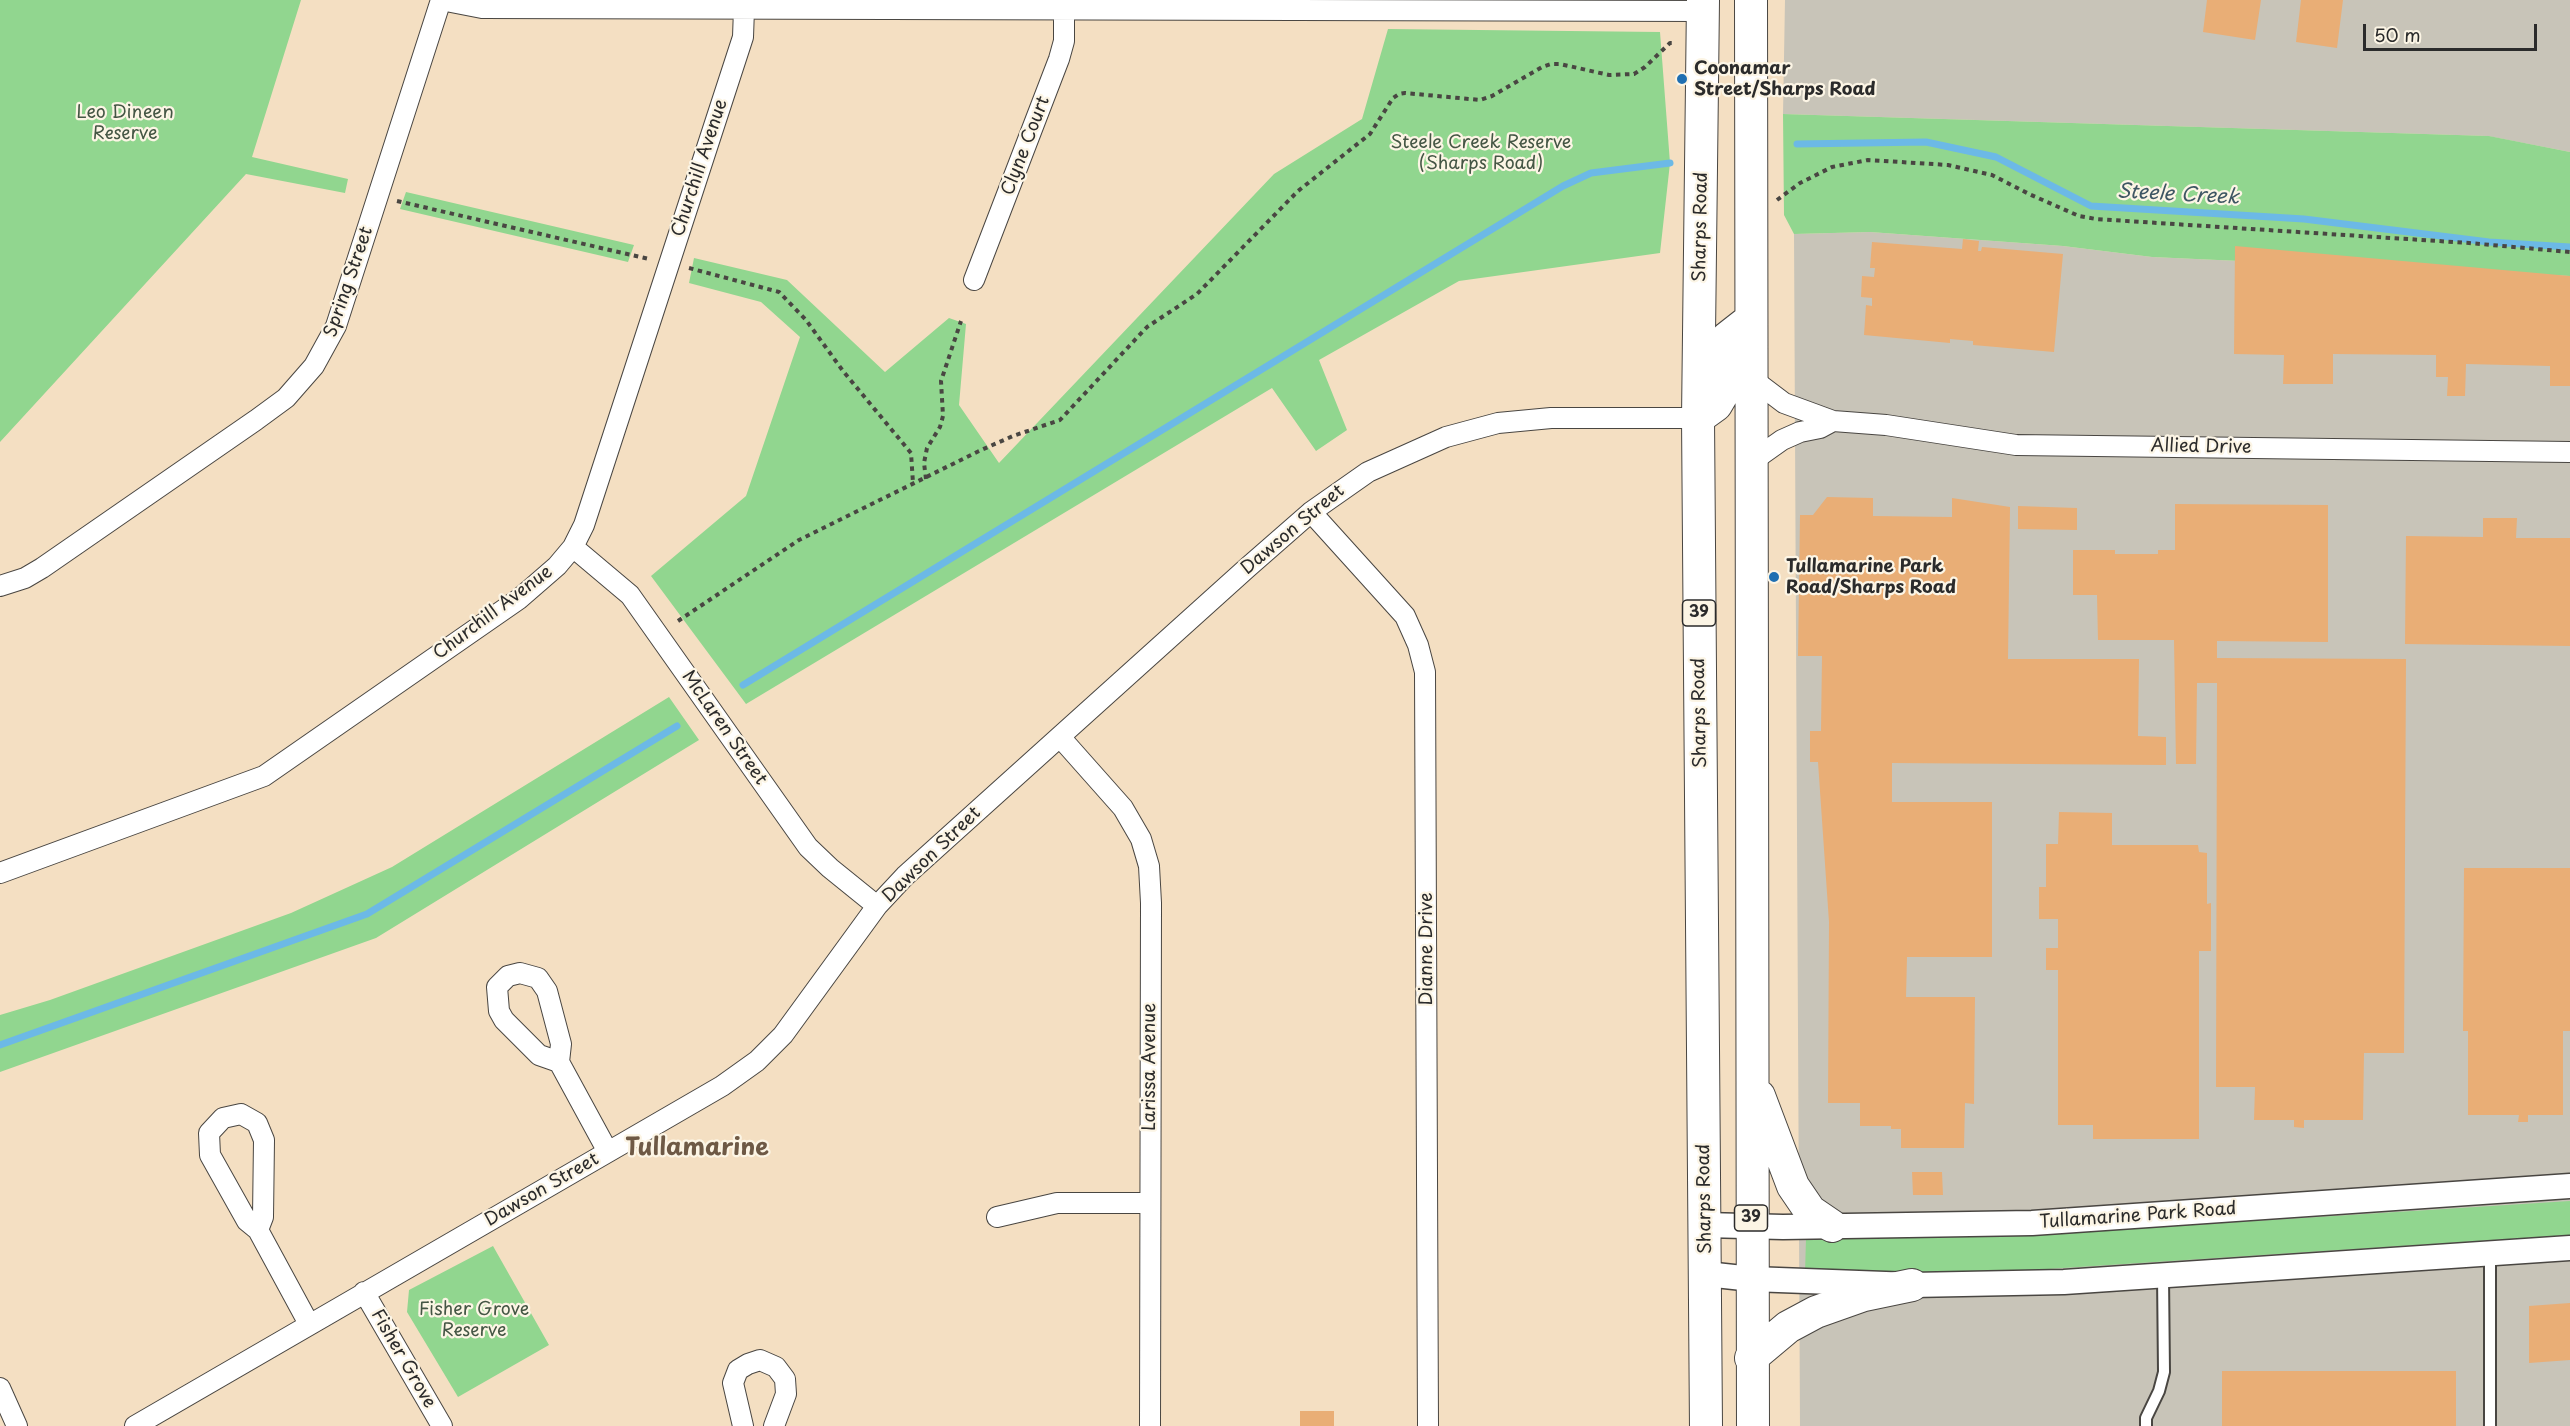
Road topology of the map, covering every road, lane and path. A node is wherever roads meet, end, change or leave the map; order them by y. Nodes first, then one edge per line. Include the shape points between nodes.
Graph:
1 (441, 0) edge
2 (1751, 0) edge
3 (1703, 6) edge
4 (744, 9) junction
5 (1064, 9) junction
6 (1703, 44) junction
7 (1750, 220) junction
8 (2570, 252) edge
9 (974, 280) dead end
10 (1750, 320) junction
11 (961, 321) dead end
12 (1751, 378) junction
13 (1698, 418) junction
14 (1833, 421) junction
15 (2570, 452) edge
16 (1751, 462) junction
17 (926, 479) junction
18 (1311, 512) junction
19 (573, 547) junction
20 (0, 586) edge
21 (678, 621) dead end
22 (1060, 737) junction
23 (0, 873) edge
24 (878, 906) junction
25 (559, 1062) dead end
26 (1752, 1078) junction
27 (608, 1152) junction
28 (2570, 1186) edge
29 (1149, 1203) junction
30 (997, 1217) dead end
31 (1705, 1225) junction
32 (1751, 1226) junction
33 (1832, 1226) junction
34 (258, 1230) junction
35 (2570, 1248) edge
36 (2490, 1254) junction
37 (1706, 1274) junction
38 (2163, 1276) junction
39 (1752, 1279) junction
40 (1912, 1286) junction
41 (364, 1292) junction
42 (309, 1324) junction
43 (1751, 1358) junction
44 (0, 1388) edge
45 (17, 1426) edge
46 (135, 1426) edge
47 (442, 1426) edge
48 (743, 1426) edge
49 (774, 1426) edge
50 (1150, 1426) edge
51 (1428, 1426) edge
52 (1706, 1426) edge
53 (1753, 1426) edge
54 (2146, 1426) edge
55 (2490, 1426) edge

1 - 4 street via 482,8
1 - 20 street, Spring Street via 336,326 309,374 286,398 98,530 25,578
2 - 7 main road, 39
3 - 5 street
3 - 6 main road, Sharps Road / 39
4 - 5 street
4 - 19 street, Churchill Avenue via 743,38 584,525
5 - 9 street, Clyne Court via 1064,41 1059,59
6 - 13 main road, Sharps Road / 39
6 - 17 path via 1670,43 1645,67 1622,76 1551,64 1480,100 1399,94 1370,134 1298,191 1197,294 1147,327 1060,420 1013,436
7 - 8 path via 1800,183 1832,167 1868,160 1948,165 1992,175 2079,216 2096,219
7 - 10 main road, 39
10 - 12 main road, 39
10 - 13 main road via 1727,338 1726,388 1716,405
11 - 17 path via 941,381 943,416 927,448
12 - 14 street, Allied Drive via 1784,403
12 - 16 main road, 39
13 - 18 street, Dawson Street via 1551,418 1498,423 1407,452 1368,472
13 - 31 main road, Sharps Road / 39
14 - 15 street, Allied Drive via 2016,445
14 - 16 street, Allied Drive via 1782,440
16 - 26 main road, 39
17 - 21 path via 799,540
18 - 22 street, Dawson Street
18 - 51 street, Dianne Drive via 1405,616 1425,672
19 - 23 street, Churchill Avenue via 519,599 264,776
19 - 24 street, McLaren Street via 630,595 808,847
22 - 24 street, Dawson Street via 905,876
22 - 29 street, Larissa Avenue via 1123,808 1149,866
24 - 27 street, Dawson Street via 783,1035 757,1061 722,1086
25 - 27 street
26 - 32 main road, 39
26 - 33 main road via 1793,1186 1810,1211
27 - 41 street, Dawson Street
28 - 33 street, Tullamarine Park Road via 2032,1223
29 - 30 street via 1057,1203
29 - 50 street, Larissa Avenue
31 - 32 street, Tullamarine Park Road
31 - 37 main road, Sharps Road / 39
32 - 33 street, Tullamarine Park Road
32 - 39 main road, 39
34 - 34 street via 248,1221 210,1155 209,1133 223,1118 242,1114 257,1123 264,1140 263,1217
34 - 42 street
35 - 36 street
36 - 38 street
36 - 55 lane
37 - 39 street
37 - 52 main road, Sharps Road / 39
38 - 40 street
38 - 54 lane via 2164,1372
39 - 40 street
39 - 43 main road, 39
40 - 43 main road via 1864,1295 1816,1312 1788,1328
41 - 42 street, Dawson Street
41 - 47 street, Fisher Grove
42 - 46 street, Dawson Street
43 - 53 main road, 39
44 - 45 street
48 - 49 street via 733,1383 738,1370 760,1360 776,1367 785,1379 786,1394

